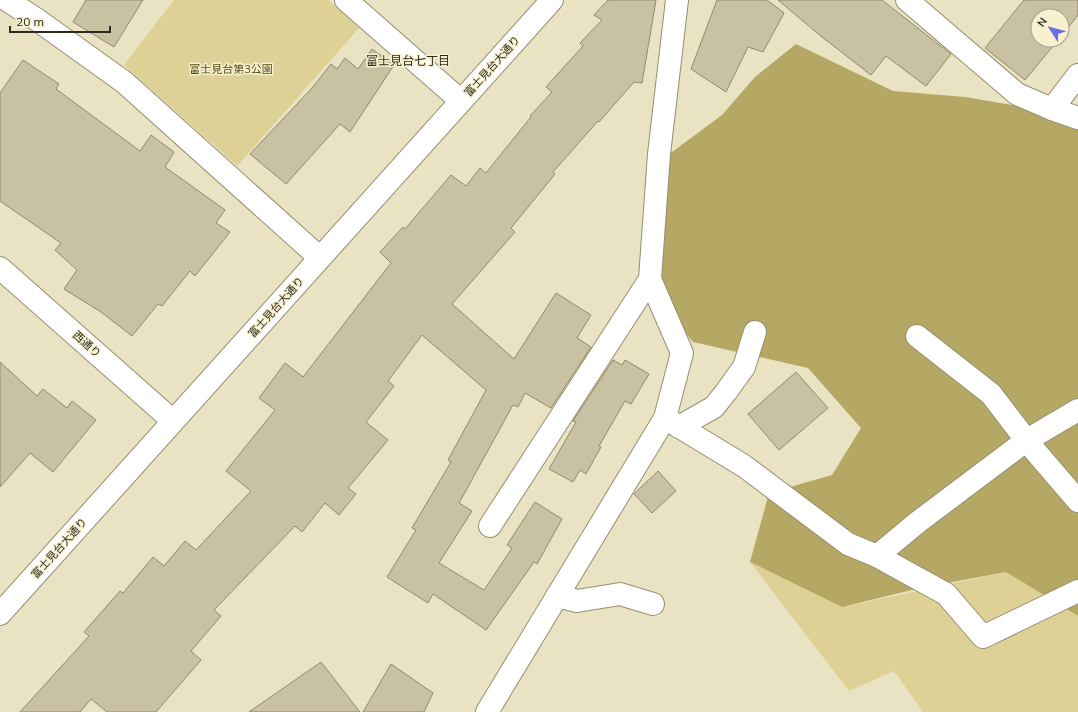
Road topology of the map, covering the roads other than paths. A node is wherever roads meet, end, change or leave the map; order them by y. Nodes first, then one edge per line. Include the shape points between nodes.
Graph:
1 (7, 0) edge
2 (346, 0) edge
3 (552, 0) edge
4 (677, 0) edge
5 (907, 0) edge
6 (1078, 75) edge
7 (461, 101) junction
8 (1052, 109) junction
9 (1078, 118) edge
10 (320, 258) junction
11 (0, 268) edge
12 (650, 279) junction
13 (755, 332) dead end
14 (917, 336) dead end
15 (1078, 410) edge
16 (173, 421) junction
17 (672, 423) junction
18 (1027, 440) junction
19 (1078, 501) edge
20 (490, 526) dead end
21 (877, 556) junction
22 (1078, 591) edge
23 (557, 596) junction
24 (653, 604) dead end
25 (0, 614) edge
26 (487, 712) edge

1 - 10 street via 124,82
2 - 7 street
3 - 7 street, 富士見台大通り
4 - 12 street via 659,154
5 - 8 street via 1017,94
6 - 8 street
7 - 10 street, 富士見台大通り
8 - 9 street
10 - 16 street, 富士見台大通り
11 - 16 street, 西通り
12 - 17 street via 682,353
12 - 20 street
13 - 17 street via 744,367 714,407 693,418
14 - 18 street via 991,394
15 - 18 street
16 - 25 street, 富士見台大通り
17 - 21 street via 744,466 848,544
17 - 23 street
18 - 19 street
18 - 21 street
21 - 22 street via 946,594 983,637
23 - 24 street via 577,600 620,594
23 - 26 street

